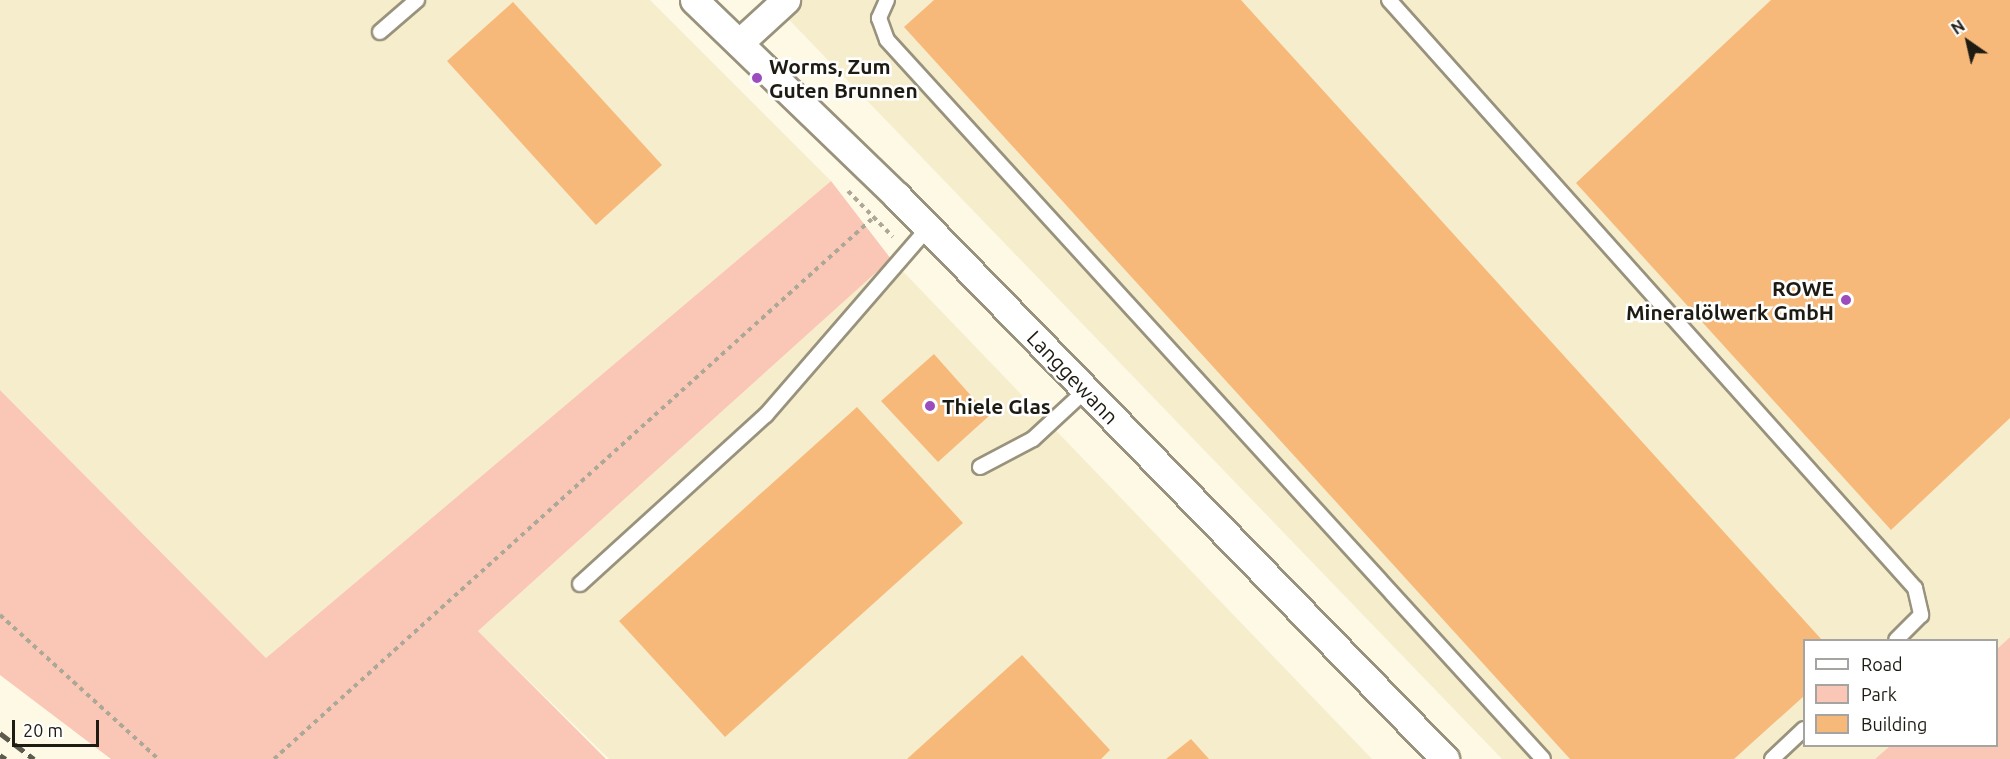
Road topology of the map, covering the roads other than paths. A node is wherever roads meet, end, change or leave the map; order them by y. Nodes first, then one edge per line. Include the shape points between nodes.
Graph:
1 (417, 0) edge
2 (694, 0) edge
3 (786, 0) edge
4 (887, 0) edge
5 (1389, 0) edge
6 (380, 32) dead end
7 (739, 43) junction
8 (928, 228) junction
9 (1086, 390) junction
10 (980, 467) dead end
11 (580, 584) dead end
12 (1897, 639) edge
13 (1803, 730) edge
14 (1445, 759) edge
15 (1543, 759) edge
16 (1772, 759) edge

1 - 6 lane
2 - 7 street, Langgewann
3 - 7 street
4 - 15 lane via 879,18 887,40
5 - 12 lane via 1914,588 1921,615
7 - 8 street, Langgewann
8 - 9 street, Langgewann
8 - 11 lane via 766,415
9 - 10 lane via 1033,439
9 - 14 street, Langgewann
13 - 16 lane

